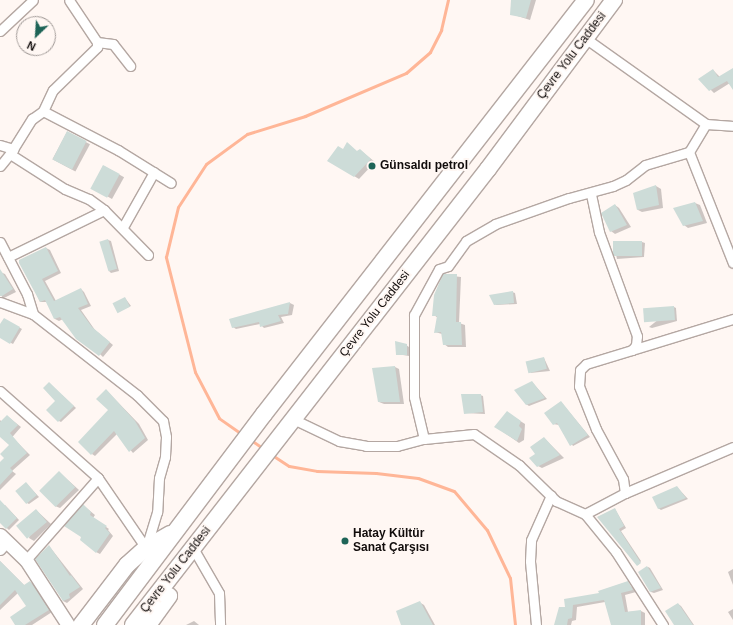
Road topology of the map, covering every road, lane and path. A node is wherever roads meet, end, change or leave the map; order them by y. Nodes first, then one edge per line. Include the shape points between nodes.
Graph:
1 (33, 0) edge
2 (69, 0) edge
3 (586, 0) edge
4 (614, 0) edge
5 (0, 31) edge
6 (585, 38) junction
7 (97, 42) junction
8 (130, 66) dead end
9 (43, 111) junction
10 (706, 124) junction
11 (733, 126) edge
12 (0, 145) edge
13 (12, 151) junction
14 (689, 152) junction
15 (0, 166) edge
16 (154, 172) junction
17 (171, 183) dead end
18 (591, 193) junction
19 (104, 210) junction
20 (123, 227) junction
21 (0, 242) edge
22 (148, 255) dead end
23 (8, 257) junction
24 (733, 263) edge
25 (0, 302) edge
26 (33, 314) junction
27 (733, 319) edge
28 (632, 350) junction
29 (0, 391) edge
30 (293, 419) junction
31 (424, 439) junction
32 (733, 448) edge
33 (98, 478) junction
34 (625, 493) junction
35 (551, 495) junction
36 (584, 514) junction
37 (179, 530) junction
38 (2, 542) edge
39 (196, 545) junction
40 (146, 548) junction
41 (26, 560) junction
42 (68, 625) edge
43 (81, 625) edge
44 (105, 625) edge
45 (133, 625) edge
46 (148, 625) edge
47 (220, 625) edge
48 (536, 625) edge
49 (663, 625) edge

1 - 5 street
2 - 7 street
3 - 37 highway, Çevre Yolu Caddesi via 264,414
4 - 6 highway, Çevre Yolu Caddesi
6 - 10 street
6 - 30 highway, Çevre Yolu Caddesi via 488,169
7 - 8 street via 113,44
7 - 9 street via 97,48 54,90
9 - 13 street via 32,119
9 - 16 street
10 - 11 street
10 - 14 street
12 - 13 street
13 - 15 street
13 - 19 street via 64,188 89,199
14 - 18 street via 645,165 626,180
14 - 24 street
16 - 17 street
16 - 20 street
18 - 28 street via 599,232 634,323 637,336 636,345
18 - 31 street via 496,224 466,241 448,266 439,269 414,315 414,397
19 - 20 street
19 - 23 street
20 - 22 street
21 - 23 street
23 - 26 street via 27,294
25 - 26 street
26 - 40 street via 137,395 163,421 166,437 165,457 159,478 157,512
27 - 28 street
28 - 34 street via 586,364 580,370 579,386 596,429 623,479
29 - 33 street
30 - 31 street via 339,441 366,446 397,446
30 - 39 highway, Çevre Yolu Caddesi
31 - 35 street via 474,434 519,465
32 - 34 street
33 - 40 street
33 - 41 street
34 - 36 street
35 - 36 street via 572,510
35 - 48 street via 531,540 530,561
36 - 49 street via 620,557
37 - 40 highway
37 - 44 highway, Çevre Yolu Caddesi
38 - 41 main road
39 - 45 highway, Çevre Yolu Caddesi
39 - 46 highway via 172,591
39 - 47 street via 219,593
40 - 43 highway via 127,565
41 - 42 main road

